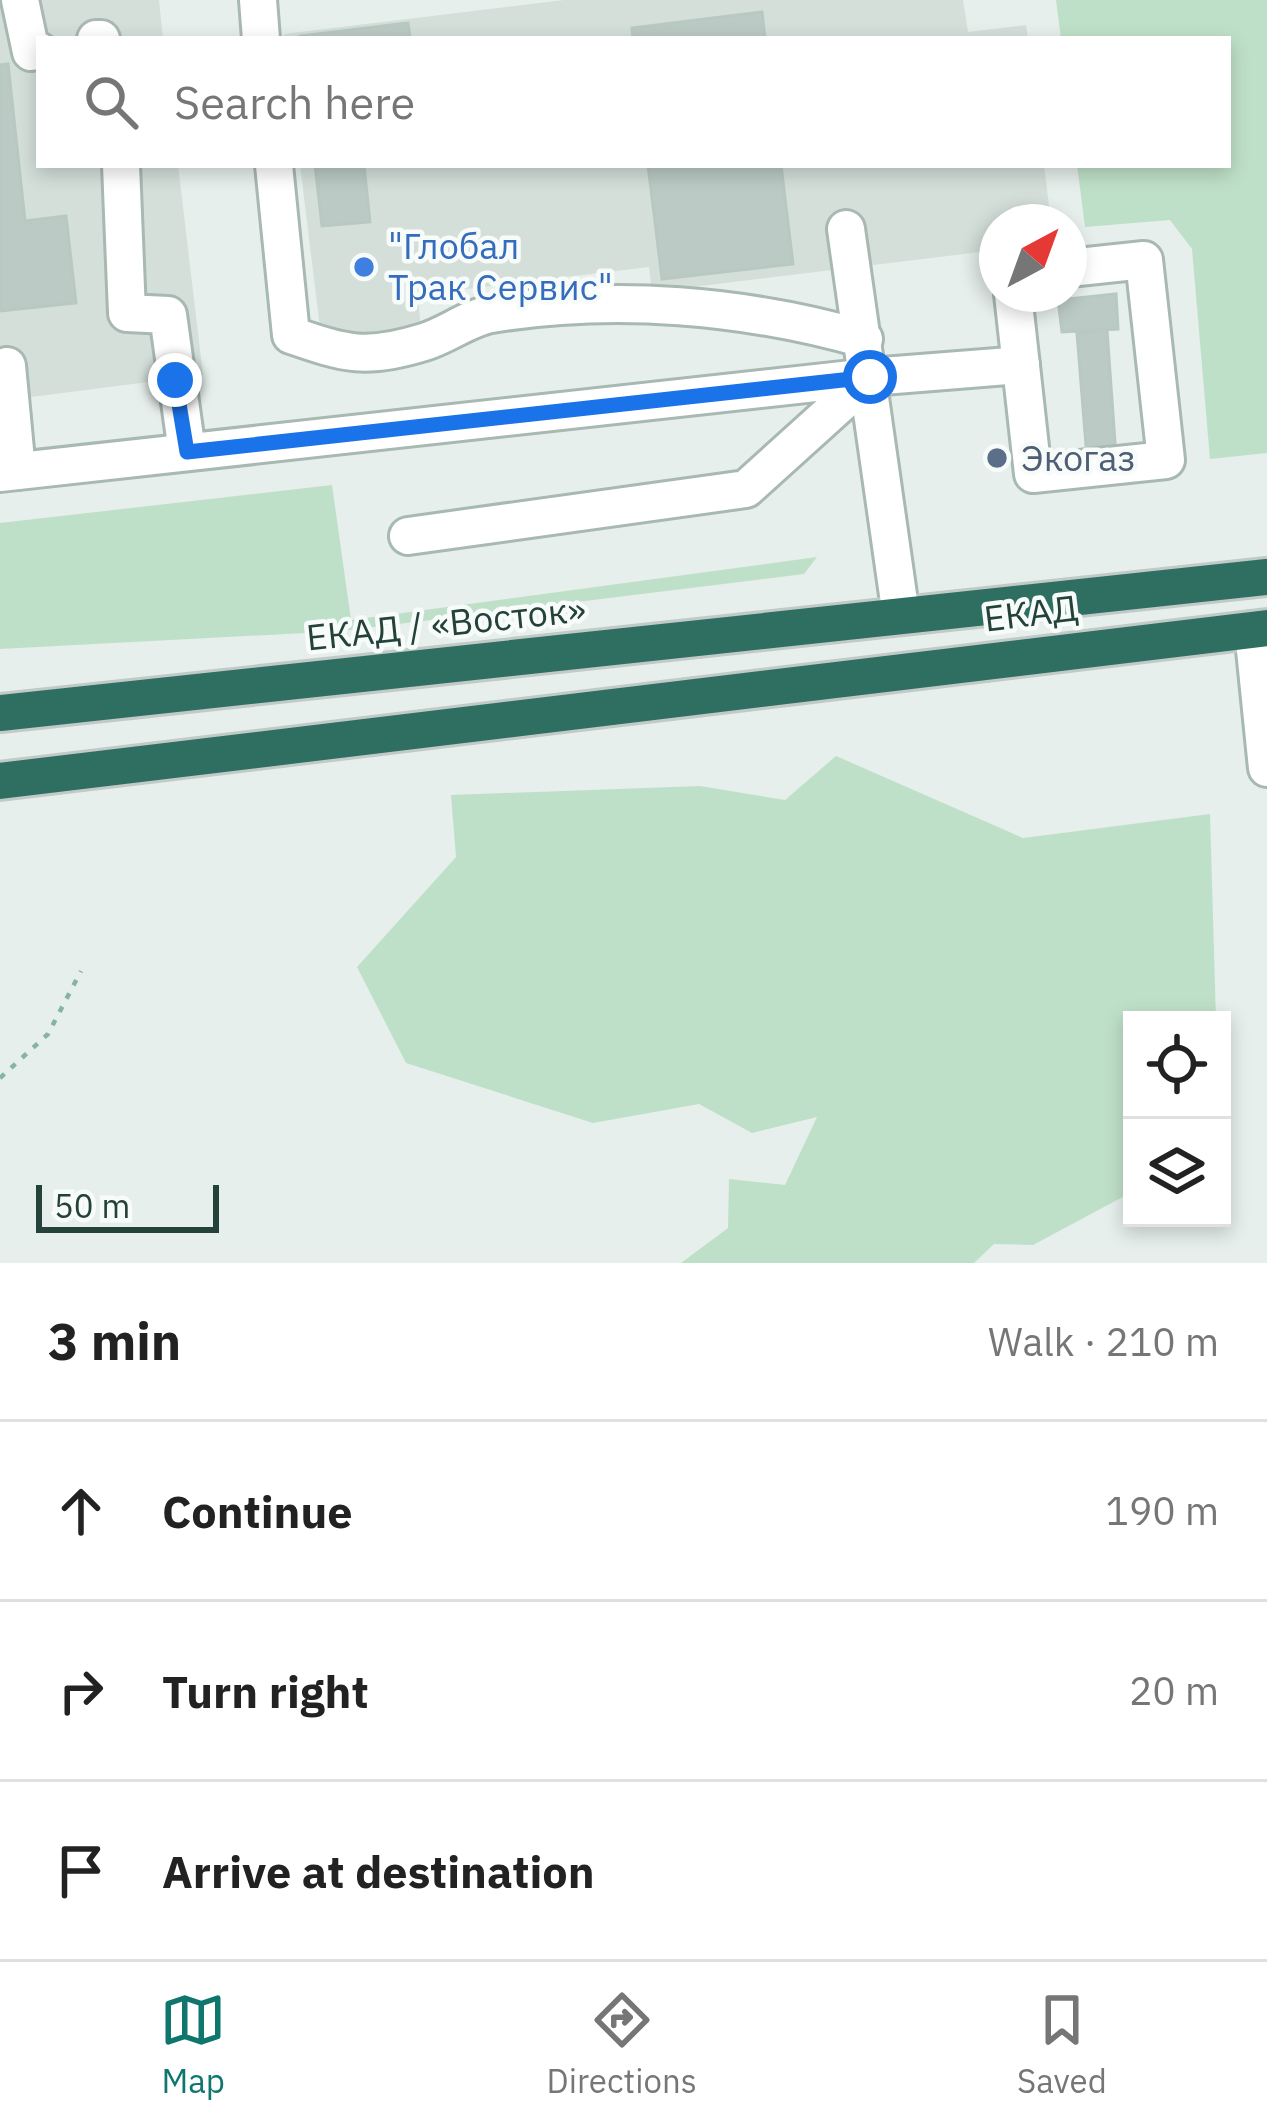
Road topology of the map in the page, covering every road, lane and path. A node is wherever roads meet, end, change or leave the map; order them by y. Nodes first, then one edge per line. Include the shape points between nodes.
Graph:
1 (20, 0) edge
2 (258, 0) edge
3 (262, 36) edge
4 (36, 51) edge
5 (121, 168) edge
6 (274, 168) edge
7 (846, 229) dead end
8 (1087, 266) edge
9 (1015, 312) edge
10 (864, 339) junction
11 (1021, 365) junction
12 (7, 366) dead end
13 (870, 377) junction
14 (187, 452) junction
15 (9, 472) edge
16 (408, 536) dead end
17 (1267, 577) edge
18 (901, 616) junction
19 (1260, 629) edge
20 (0, 713) edge
21 (1267, 768) edge
22 (0, 781) edge
23 (81, 971) dead end
24 (0, 1078) edge

1 - 4 street
2 - 3 street
5 - 14 street via 127,313 168,315
6 - 10 street via 291,335 351,356 424,342 486,315 606,302 795,319
7 - 10 street
8 - 11 street via 1144,260 1166,460 1033,474
9 - 11 street
10 - 13 street
11 - 13 street
12 - 15 street
13 - 14 street
13 - 16 street via 746,489
13 - 18 street
14 - 15 street
17 - 18 highway, ЕКАД
18 - 20 highway, ЕКАД / «Восток»
19 - 21 street
19 - 22 highway, ЕКАД
23 - 24 path via 48,1034

